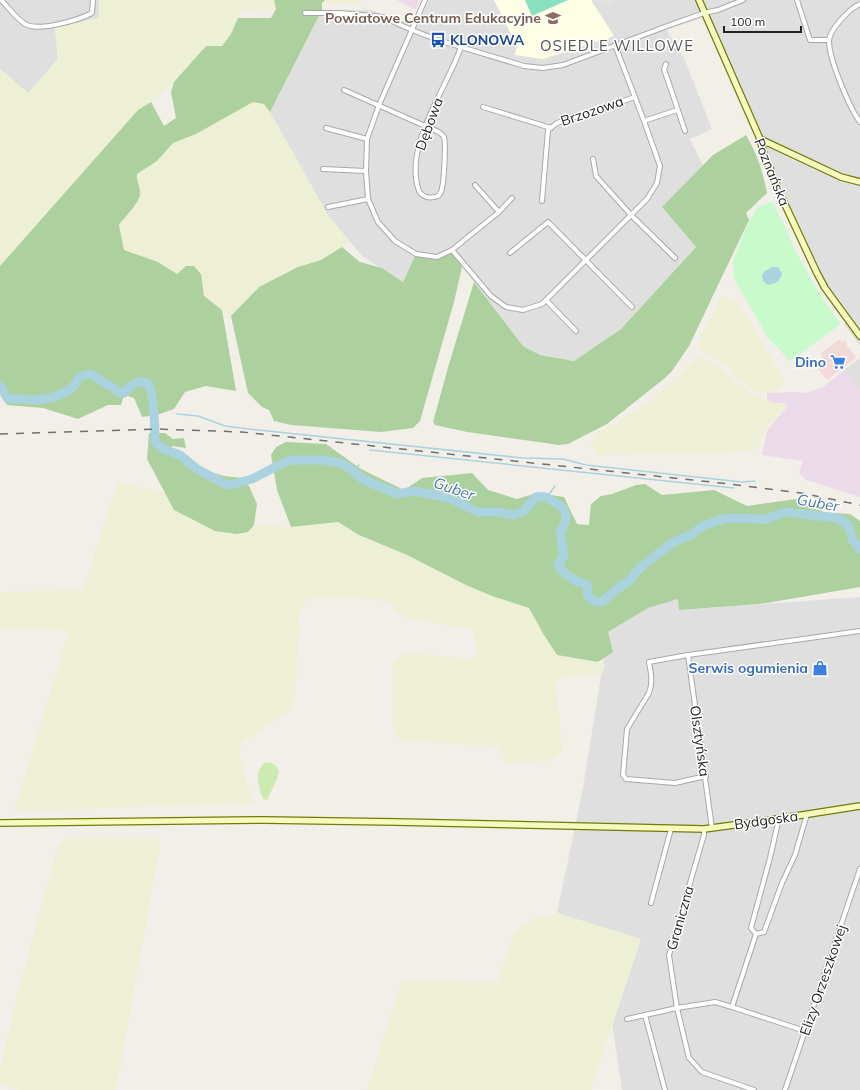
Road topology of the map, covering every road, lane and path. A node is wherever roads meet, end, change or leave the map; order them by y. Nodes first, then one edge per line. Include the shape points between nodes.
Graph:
1 (0, 0) edge
2 (93, 0) edge
3 (425, 0) edge
4 (699, 0) edge
5 (727, 0) edge
6 (743, 0) edge
7 (797, 0) edge
8 (852, 0) edge
9 (858, 5) edge
10 (730, 6) junction
11 (304, 13) dead end
12 (704, 13) junction
13 (412, 30) junction
14 (829, 40) junction
15 (615, 45) junction
16 (461, 46) junction
17 (666, 64) dead end
18 (344, 90) dead end
19 (635, 97) junction
20 (378, 105) junction
21 (483, 107) dead end
22 (677, 110) junction
23 (644, 121) junction
24 (860, 122) edge
25 (425, 126) junction
26 (326, 128) dead end
27 (551, 128) junction
28 (685, 131) dead end
29 (367, 139) junction
30 (760, 139) junction
31 (593, 159) dead end
32 (323, 169) dead end
33 (366, 171) junction
34 (860, 182) edge
35 (475, 185) dead end
36 (512, 198) dead end
37 (368, 199) junction
38 (542, 201) dead end
39 (328, 207) dead end
40 (498, 212) junction
41 (631, 215) junction
42 (452, 250) junction
43 (510, 253) dead end
44 (675, 258) dead end
45 (586, 260) junction
46 (546, 300) junction
47 (632, 307) dead end
48 (576, 331) dead end
49 (860, 336) edge
50 (860, 631) edge
51 (688, 655) junction
52 (706, 776) junction
53 (860, 806) edge
54 (807, 814) junction
55 (779, 818) junction
56 (0, 823) edge
57 (712, 828) junction
58 (671, 829) junction
59 (704, 829) junction
60 (860, 869) edge
61 (651, 903) dead end
62 (756, 934) junction
63 (732, 1007) junction
64 (677, 1008) junction
65 (644, 1015) junction
66 (627, 1019) dead end
67 (805, 1031) junction
68 (665, 1090) edge
69 (754, 1090) edge
70 (785, 1090) edge

1 - 2 street via 26,24 40,26 86,17 92,14
3 - 13 street
4 - 12 main road, Poznańska
5 - 10 street
6 - 10 street
7 - 14 street via 810,40
8 - 9 street
9 - 14 street via 846,14 831,33
10 - 12 street
11 - 13 street via 340,13 383,18
12 - 15 street
12 - 30 main road, Poznańska
13 - 16 street
13 - 20 street
14 - 24 street via 834,64 853,112
15 - 16 street via 563,65 543,68 524,66
15 - 19 street
16 - 25 street, Dębowa
17 - 22 street via 664,69
18 - 20 street
19 - 23 street
19 - 27 street, Brzozowa via 556,123
20 - 25 street
20 - 29 street
21 - 27 street, Brzozowa
22 - 23 street
22 - 28 street
23 - 41 street via 660,166 657,183 647,199
25 - 25 street, Dębowa via 416,160 416,176 419,191 428,198 438,196 442,188 444,138 439,132
26 - 29 street
27 - 38 street, Brzozowa via 548,130
29 - 33 street
30 - 34 main road via 841,177
30 - 49 main road, Poznańska via 809,258 825,288
31 - 41 street via 596,176
32 - 33 street
33 - 37 street
35 - 40 street
36 - 40 street
37 - 39 street
37 - 42 street via 378,222 396,241 416,254 437,257
40 - 42 street
41 - 44 street
41 - 45 street
42 - 46 street via 491,296 506,307 523,310 542,304
43 - 45 street via 548,222
45 - 46 street
45 - 47 street
46 - 48 street
50 - 51 street
51 - 52 street, Olsztyńska
51 - 52 street via 649,662 651,687 626,729 623,774 626,779 675,783
52 - 57 street, Olsztyńska
53 - 54 main road, Bydgoska
54 - 55 main road, Bydgoska
54 - 62 street via 795,855 764,932
55 - 57 main road, Bydgoska
55 - 62 street via 751,928
56 - 58 main road, Bydgoska via 266,820
57 - 59 main road, Bydgoska
58 - 59 main road, Bydgoska
58 - 61 street
59 - 64 street, Graniczna via 669,955
60 - 67 street, Elizy Orzeszkowej
62 - 63 street
63 - 64 street via 714,1002
63 - 67 street
64 - 65 street
64 - 69 street, Graniczna via 689,1058 702,1072
65 - 66 street
65 - 68 street
67 - 70 street, Elizy Orzeszkowej

